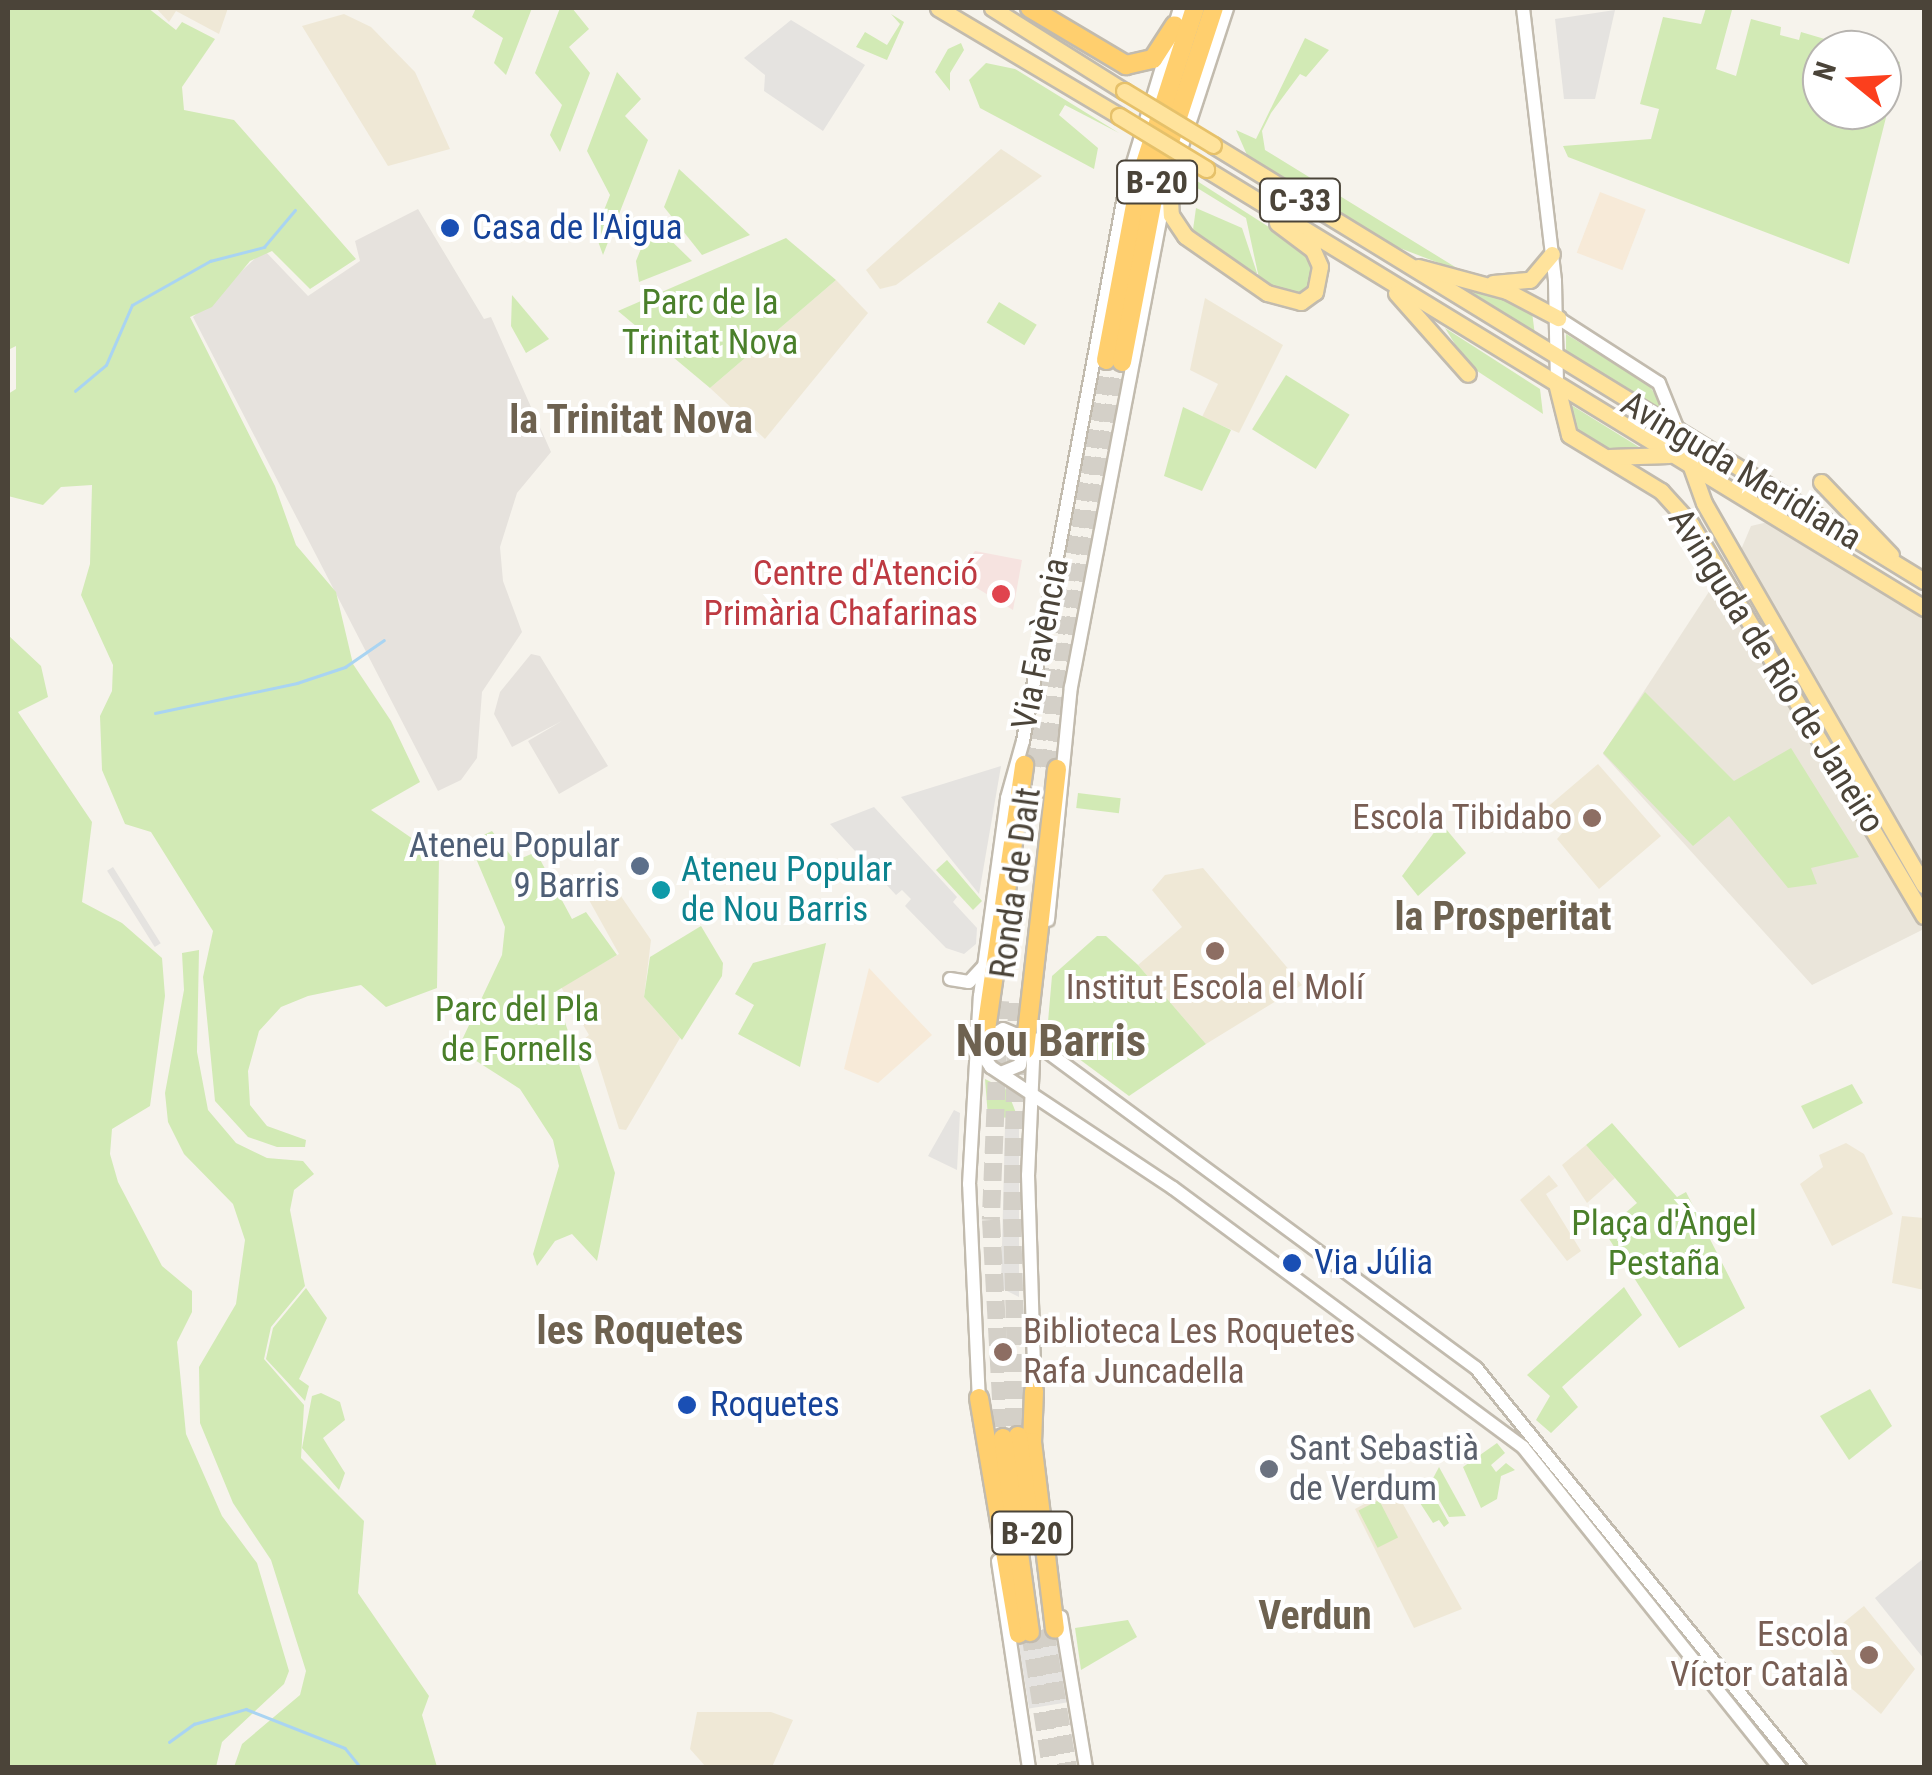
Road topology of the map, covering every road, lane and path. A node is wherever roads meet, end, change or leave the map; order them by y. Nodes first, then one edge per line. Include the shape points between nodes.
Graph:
1 (938, 8) edge
2 (992, 8) edge
3 (1030, 8) edge
4 (1195, 8) edge
5 (1214, 8) edge
6 (1227, 8) edge
7 (1523, 8) edge
8 (1178, 16) edge
9 (1169, 180) junction
10 (1223, 180) junction
11 (1386, 254) junction
12 (1552, 254) junction
13 (1379, 276) junction
14 (1470, 282) junction
15 (1564, 323) junction
16 (1558, 359) junction
17 (1468, 374) dead end
18 (1557, 387) junction
19 (1680, 436) junction
20 (1599, 454) junction
21 (1669, 455) junction
22 (1690, 468) junction
23 (1821, 482) dead end
24 (1900, 566) junction
25 (1924, 581) edge
26 (1924, 608) edge
27 (1040, 767) junction
28 (1924, 884) edge
29 (1924, 916) edge
30 (984, 964) junction
31 (950, 979) dead end
32 (1008, 1002) tunnel mouth
33 (984, 1044) junction
34 (1026, 1044) junction
35 (1003, 1072) junction
36 (1031, 1085) junction
37 (1055, 1104) junction
38 (1029, 1122) junction
39 (1034, 1391) junction
40 (979, 1398) junction
41 (1011, 1437) tunnel mouth
42 (1037, 1631) junction
43 (1029, 1768) edge
44 (1086, 1768) edge
45 (1780, 1768) edge
46 (1800, 1768) edge

1 - 10 main road, Avinguda Meridiana, bridge
2 - 11 main road, Avinguda Meridiana / C-33, bridge
3 - 8 highway via 1130,66 1153,59
4 - 5 highway, B-20 via 1140,179 1114,361 1156,184
6 - 9 street, Via Favència
7 - 12 street
8 - 30 street, Via Favència via 1126,186 1007,798
9 - 10 main road via 1174,225 1190,240 1279,299 1310,298 1321,274 1313,250
9 - 34 street, Via Favència via 1071,686
10 - 13 main road, Avinguda Meridiana
11 - 14 main road
11 - 16 main road, Avinguda Meridiana / C-33
12 - 14 main road via 1530,280
12 - 15 street
13 - 17 main road
13 - 18 main road, Avinguda Meridiana
14 - 15 main road via 1507,291
15 - 16 street
15 - 19 street, Avinguda Meridiana via 1667,392
16 - 18 street
16 - 19 main road, Avinguda Meridiana
18 - 20 main road, Avinguda de Rio de Janeiro via 1569,435
18 - 21 main road, Avinguda Meridiana
19 - 22 main road, Avinguda de Rio de Janeiro
19 - 24 main road, Avinguda Meridiana
20 - 21 main road via 1644,460
20 - 29 main road, Avinguda de Rio de Janeiro via 1661,491 1691,524
21 - 22 main road, Avinguda Meridiana
22 - 26 main road, Avinguda Meridiana
22 - 28 main road, Avinguda de Rio de Janeiro via 1731,552
23 - 24 main road
24 - 25 main road, Avinguda Meridiana
27 - 32 highway, Ronda de Dalt
27 - 33 highway
27 - 34 highway
30 - 31 street via 969,982
30 - 40 street, Via Favència via 968,1207
33 - 34 street via 1003,1029
33 - 35 street via 986,1063
34 - 35 street via 1020,1065
34 - 36 street, Via Favència
34 - 46 street via 1487,1378
35 - 36 street
36 - 37 street
36 - 38 street, Via Favència
37 - 38 street via 1039,1107
37 - 45 street via 1523,1446
38 - 39 street, Via Favència
39 - 42 highway
39 - 44 street, Via Favència
40 - 42 highway
40 - 43 street, Via Favència
41 - 42 highway, B-20

